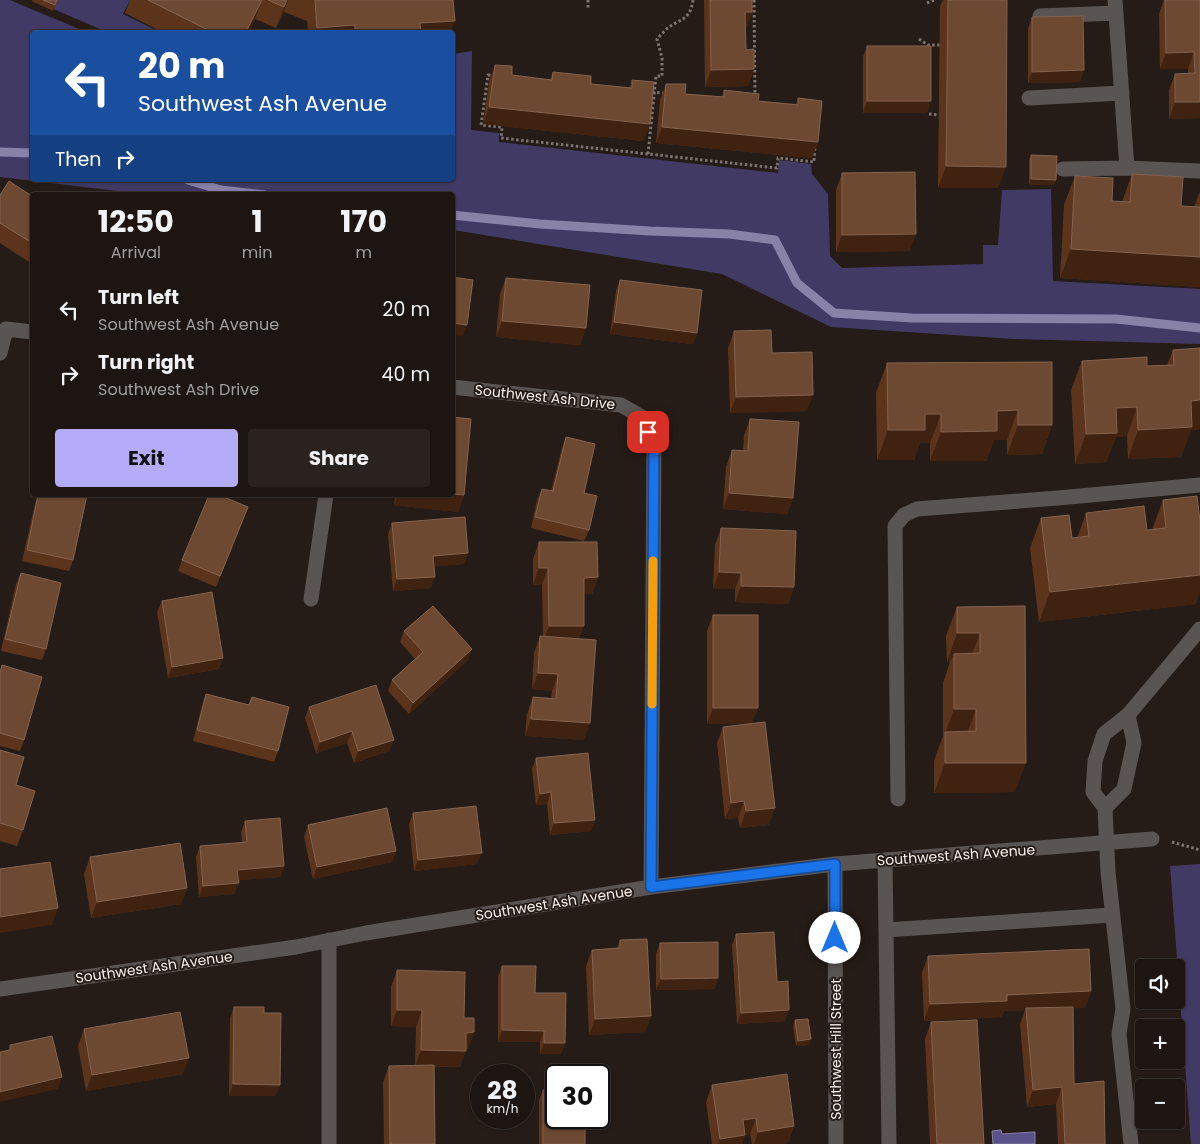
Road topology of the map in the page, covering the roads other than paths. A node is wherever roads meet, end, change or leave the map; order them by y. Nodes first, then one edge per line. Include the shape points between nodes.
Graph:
1 (1115, 6) edge
2 (1040, 16) edge
3 (1122, 92) junction
4 (1029, 98) dead end
5 (1127, 168) junction
6 (1063, 169) dead end
7 (1200, 171) edge
8 (30, 332) edge
9 (0, 353) edge
10 (455, 387) edge
11 (1200, 485) edge
12 (326, 497) edge
13 (311, 599) dead end
14 (1200, 629) edge
15 (1128, 715) junction
16 (898, 799) dead end
17 (1105, 808) junction
18 (1152, 839) road end
19 (1106, 843) junction
20 (885, 860) junction
21 (835, 864) junction
22 (651, 887) junction
23 (1112, 914) junction
24 (886, 930) junction
25 (329, 940) junction
26 (0, 989) edge
27 (329, 1144) edge
28 (836, 1144) edge
29 (889, 1144) edge
30 (1131, 1144) edge

1 - 2 street
1 - 3 street
3 - 4 street
3 - 5 street
5 - 6 street
5 - 7 street
8 - 9 street via 6,329
10 - 22 street, Southwest Ash Drive via 620,404 642,417 654,446
11 - 16 street via 917,509 904,515 895,526
12 - 13 street
14 - 15 street
15 - 17 street via 1134,743 1124,789
15 - 17 street via 1104,734 1095,761 1093,792
17 - 19 street
18 - 19 street, Southwest Ash Avenue
19 - 20 street, Southwest Ash Avenue
19 - 23 street
20 - 21 street, Southwest Ash Avenue
20 - 24 street
21 - 22 street, Southwest Ash Avenue
21 - 28 street, Southwest Hill Street
22 - 25 street, Southwest Ash Avenue
23 - 24 street
23 - 30 street via 1123,1009 1119,1034
24 - 29 street
25 - 26 street, Southwest Ash Avenue
25 - 27 street

